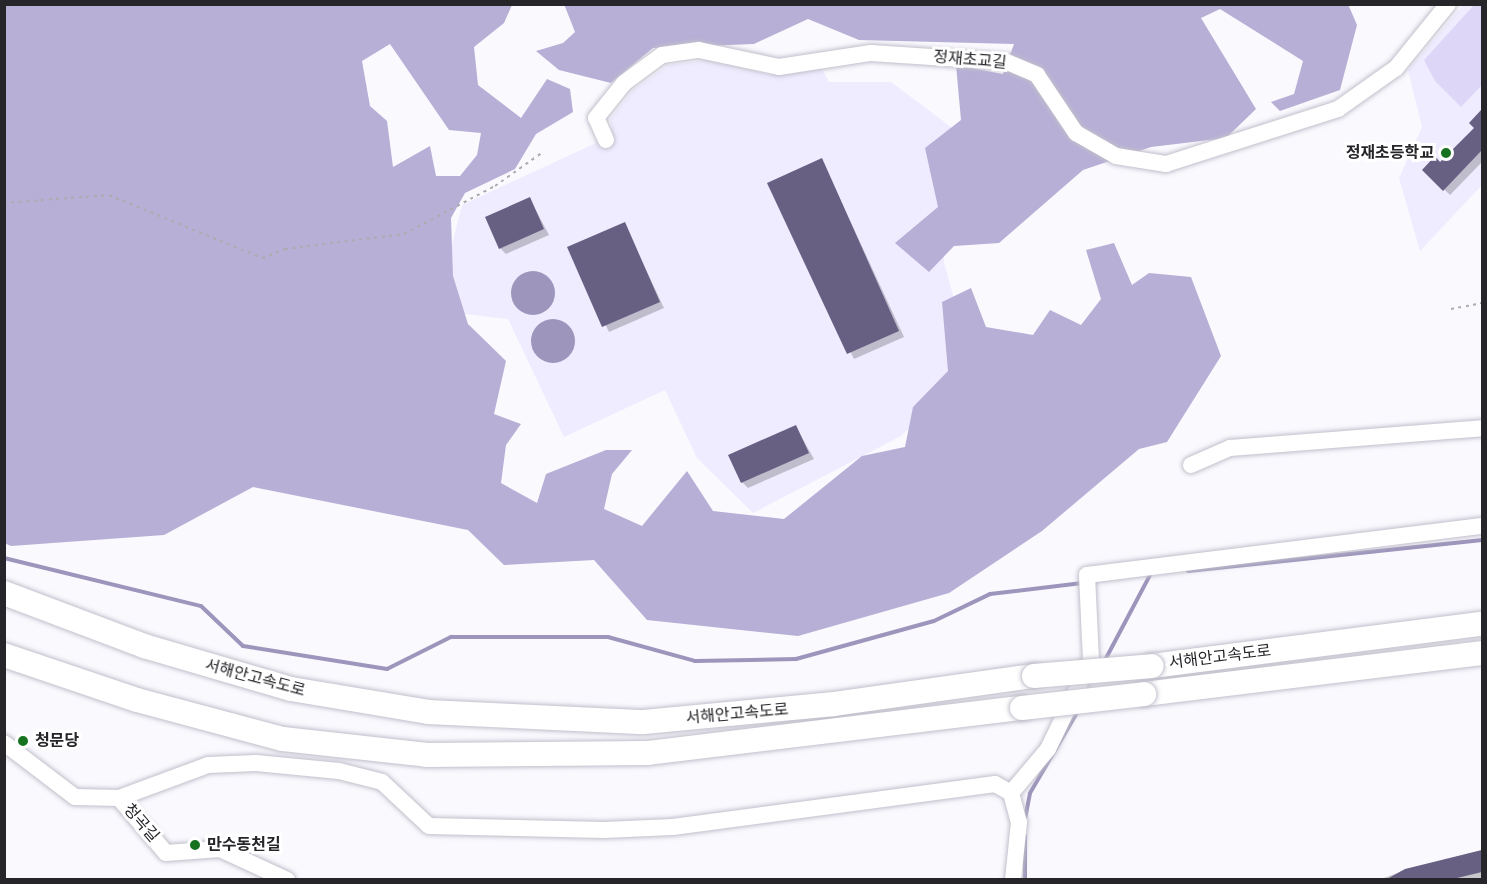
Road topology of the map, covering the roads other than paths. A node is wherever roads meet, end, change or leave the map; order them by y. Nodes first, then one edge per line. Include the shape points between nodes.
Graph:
1 (1448, 4) edge
2 (606, 140) dead end
3 (1482, 428) edge
4 (1191, 465) dead end
5 (1482, 526) edge
6 (4, 593) edge
7 (1482, 624) edge
8 (1482, 653) edge
9 (4, 655) edge
10 (4, 743) edge
11 (1011, 793) junction
12 (119, 798) junction
13 (286, 879) edge
14 (1013, 879) edge

1 - 2 street, 정재초교길 via 1396,68 1338,109 1166,164 1116,156 1076,133 1037,75 1007,62 871,53 779,68 699,50 662,55 624,84 596,118
3 - 4 street via 1230,447
5 - 11 street via 1087,575 1091,660 1054,740
6 - 7 highway, 서해안고속도로, bridge via 194,661 291,689 428,712 644,722 834,704 1034,676 1152,666
8 - 9 highway, 서해안고속도로, bridge via 648,753 427,755 283,739 188,715
10 - 12 street, 청곡길 via 75,797
11 - 12 street via 995,784 673,827 445,828 429,826 400,795 359,774 225,761
11 - 14 street via 1019,822
12 - 13 street, 청곡길 via 166,854 220,849

